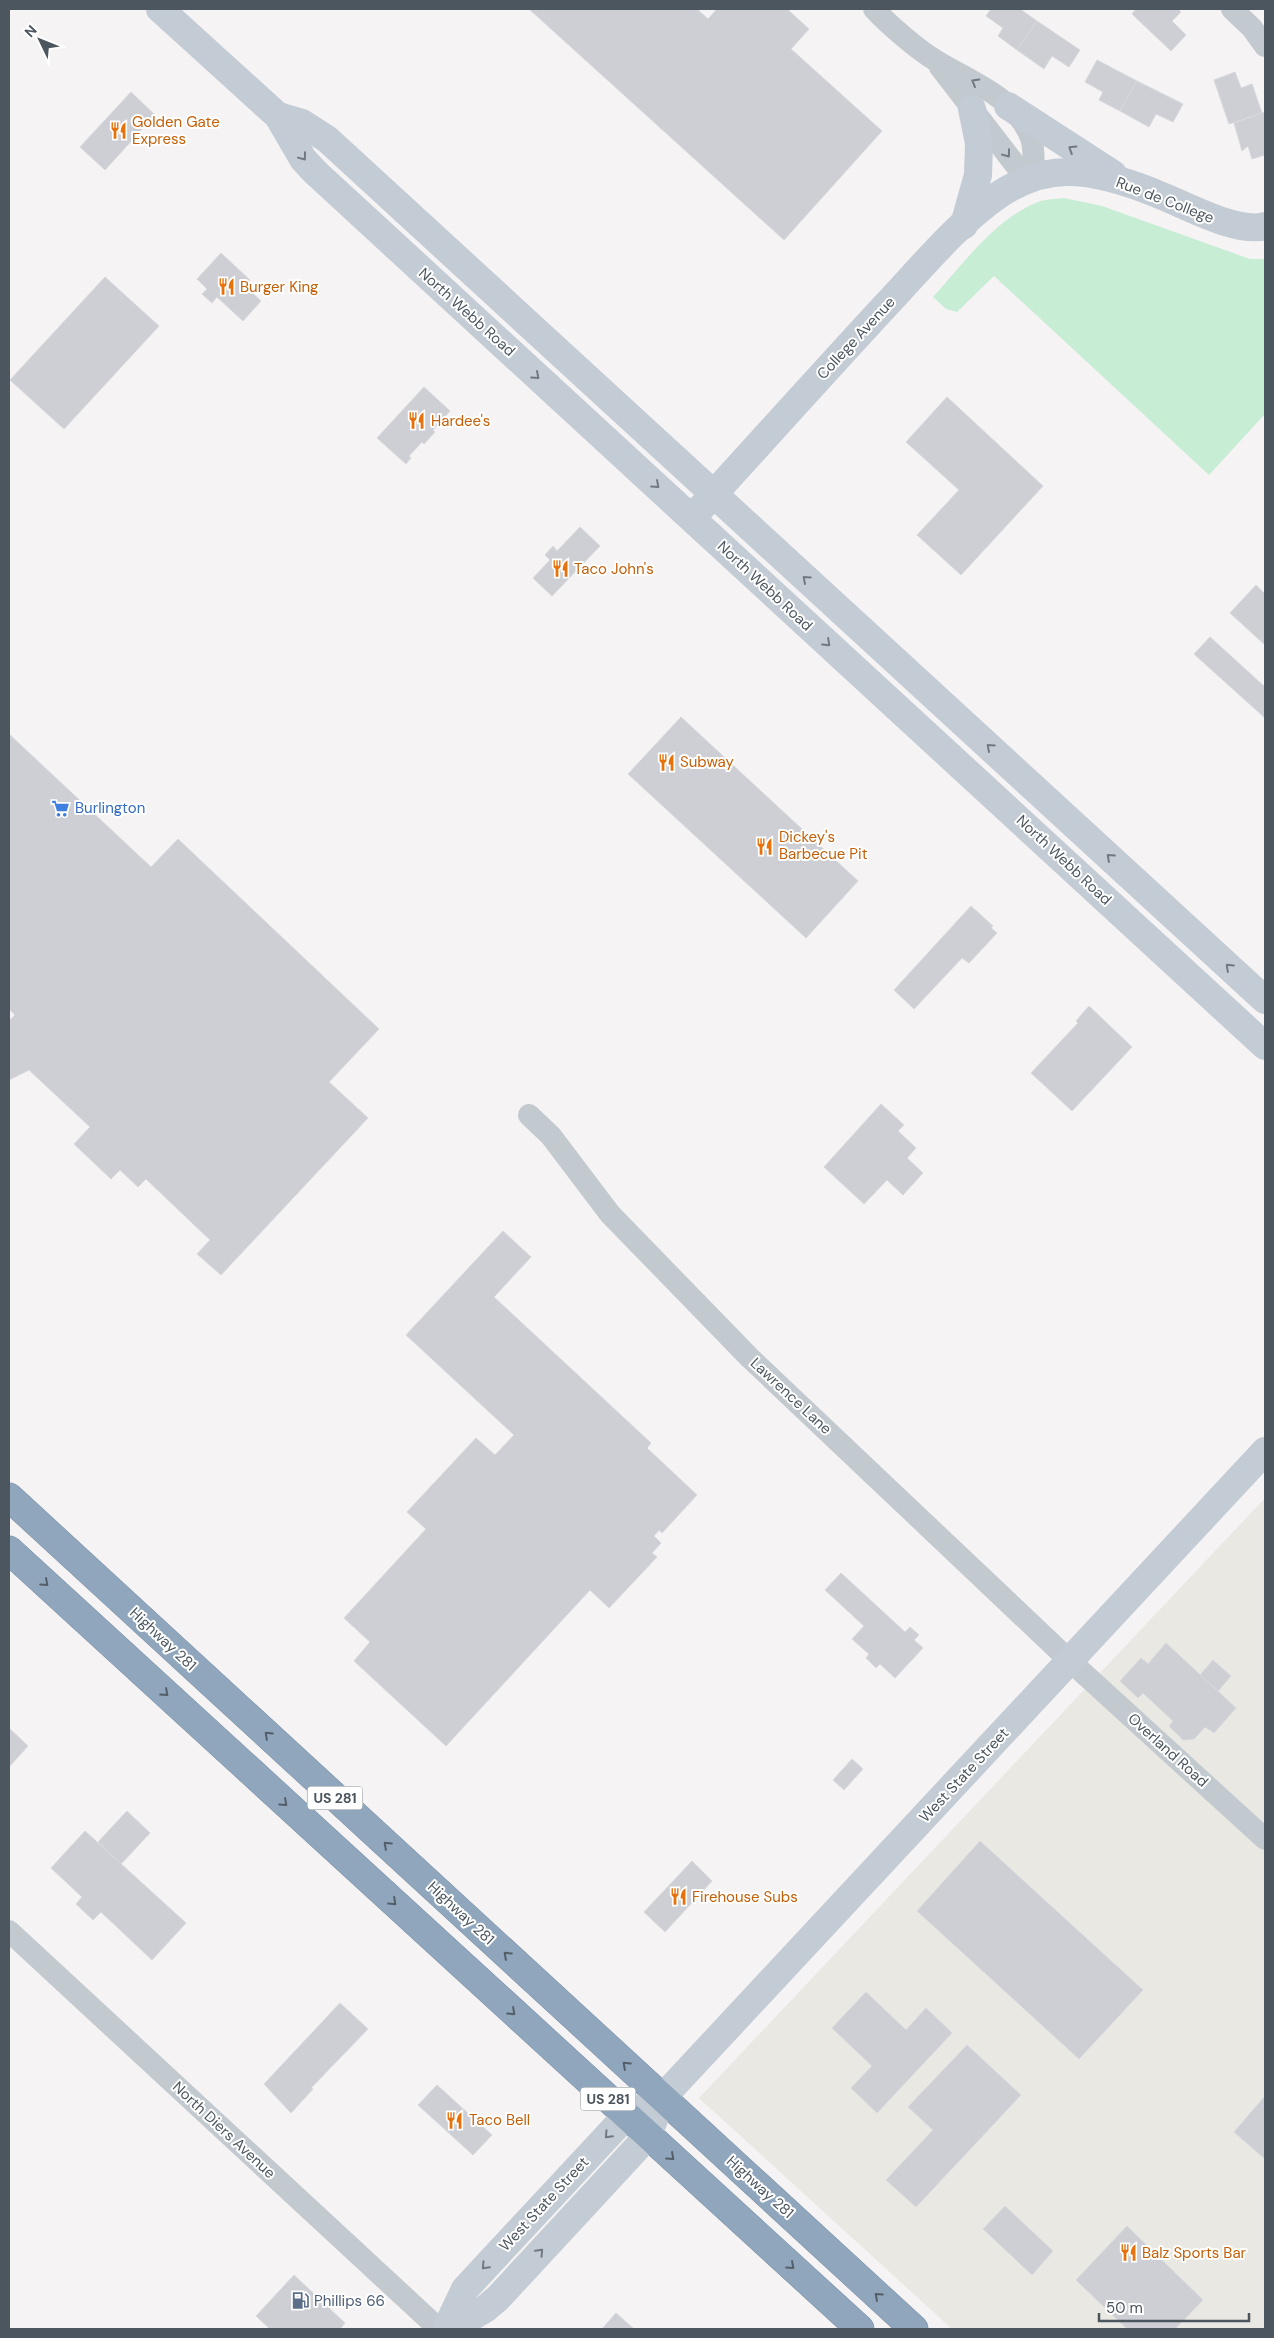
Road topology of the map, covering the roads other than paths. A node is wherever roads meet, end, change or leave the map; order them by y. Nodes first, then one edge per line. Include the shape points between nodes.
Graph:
1 (160, 9) edge
2 (874, 9) edge
3 (1232, 9) edge
4 (1265, 46) edge
5 (934, 60) junction
6 (1008, 106) junction
7 (972, 109) junction
8 (278, 116) junction
9 (1034, 176) junction
10 (1129, 184) junction
11 (964, 225) junction
12 (1265, 226) edge
13 (713, 494) junction
14 (692, 518) junction
15 (1265, 1000) edge
16 (1265, 1046) edge
17 (529, 1115) dead end
18 (1265, 1451) edge
19 (9, 1497) edge
20 (9, 1550) edge
21 (1070, 1661) junction
22 (1265, 1839) edge
23 (9, 1931) edge
24 (662, 2098) junction
25 (626, 2116) junction
26 (648, 2136) junction
27 (439, 2329) edge
28 (446, 2329) edge
29 (451, 2329) edge
30 (860, 2329) edge
31 (914, 2329) edge

1 - 8 main road, North Webb Road
2 - 5 street
3 - 4 street
6 -> 5 street via 980,84
5 - 7 street
6 - 9 street via 1031,139
10 -> 6 main road
7 -> 9 street via 1017,167
7 - 11 main road via 979,143 978,175
8 - 13 main road, North Webb Road via 302,123 327,139
8 -> 14 main road, North Webb Road via 297,150 315,172
9 - 10 main road, Rue de College via 1070,172
9 - 11 main road, College Avenue via 999,195
10 - 12 main road, Rue de College via 1216,220 1258,228
11 - 13 main road, College Avenue
13 - 14 main road, College Avenue
15 -> 13 main road, North Webb Road
14 -> 16 main road, North Webb Road
17 - 21 street, Lawrence Lane via 551,1136 610,1214 749,1357
18 - 21 main road, West State Street
24 -> 19 highway, Highway 281 / US 281
20 -> 25 highway, US 281
21 - 22 street, Overland Road
21 - 24 main road, West State Street
23 - 27 street, North Diers Avenue
24 - 25 main road, West State Street
24 - 26 main road, West State Street
31 -> 24 highway, Highway 281 / US 281
25 - 26 highway, US 281
25 -> 28 main road, West State Street via 465,2289
29 -> 26 main road, West State Street via 486,2309 498,2298
26 -> 30 highway, US 281

